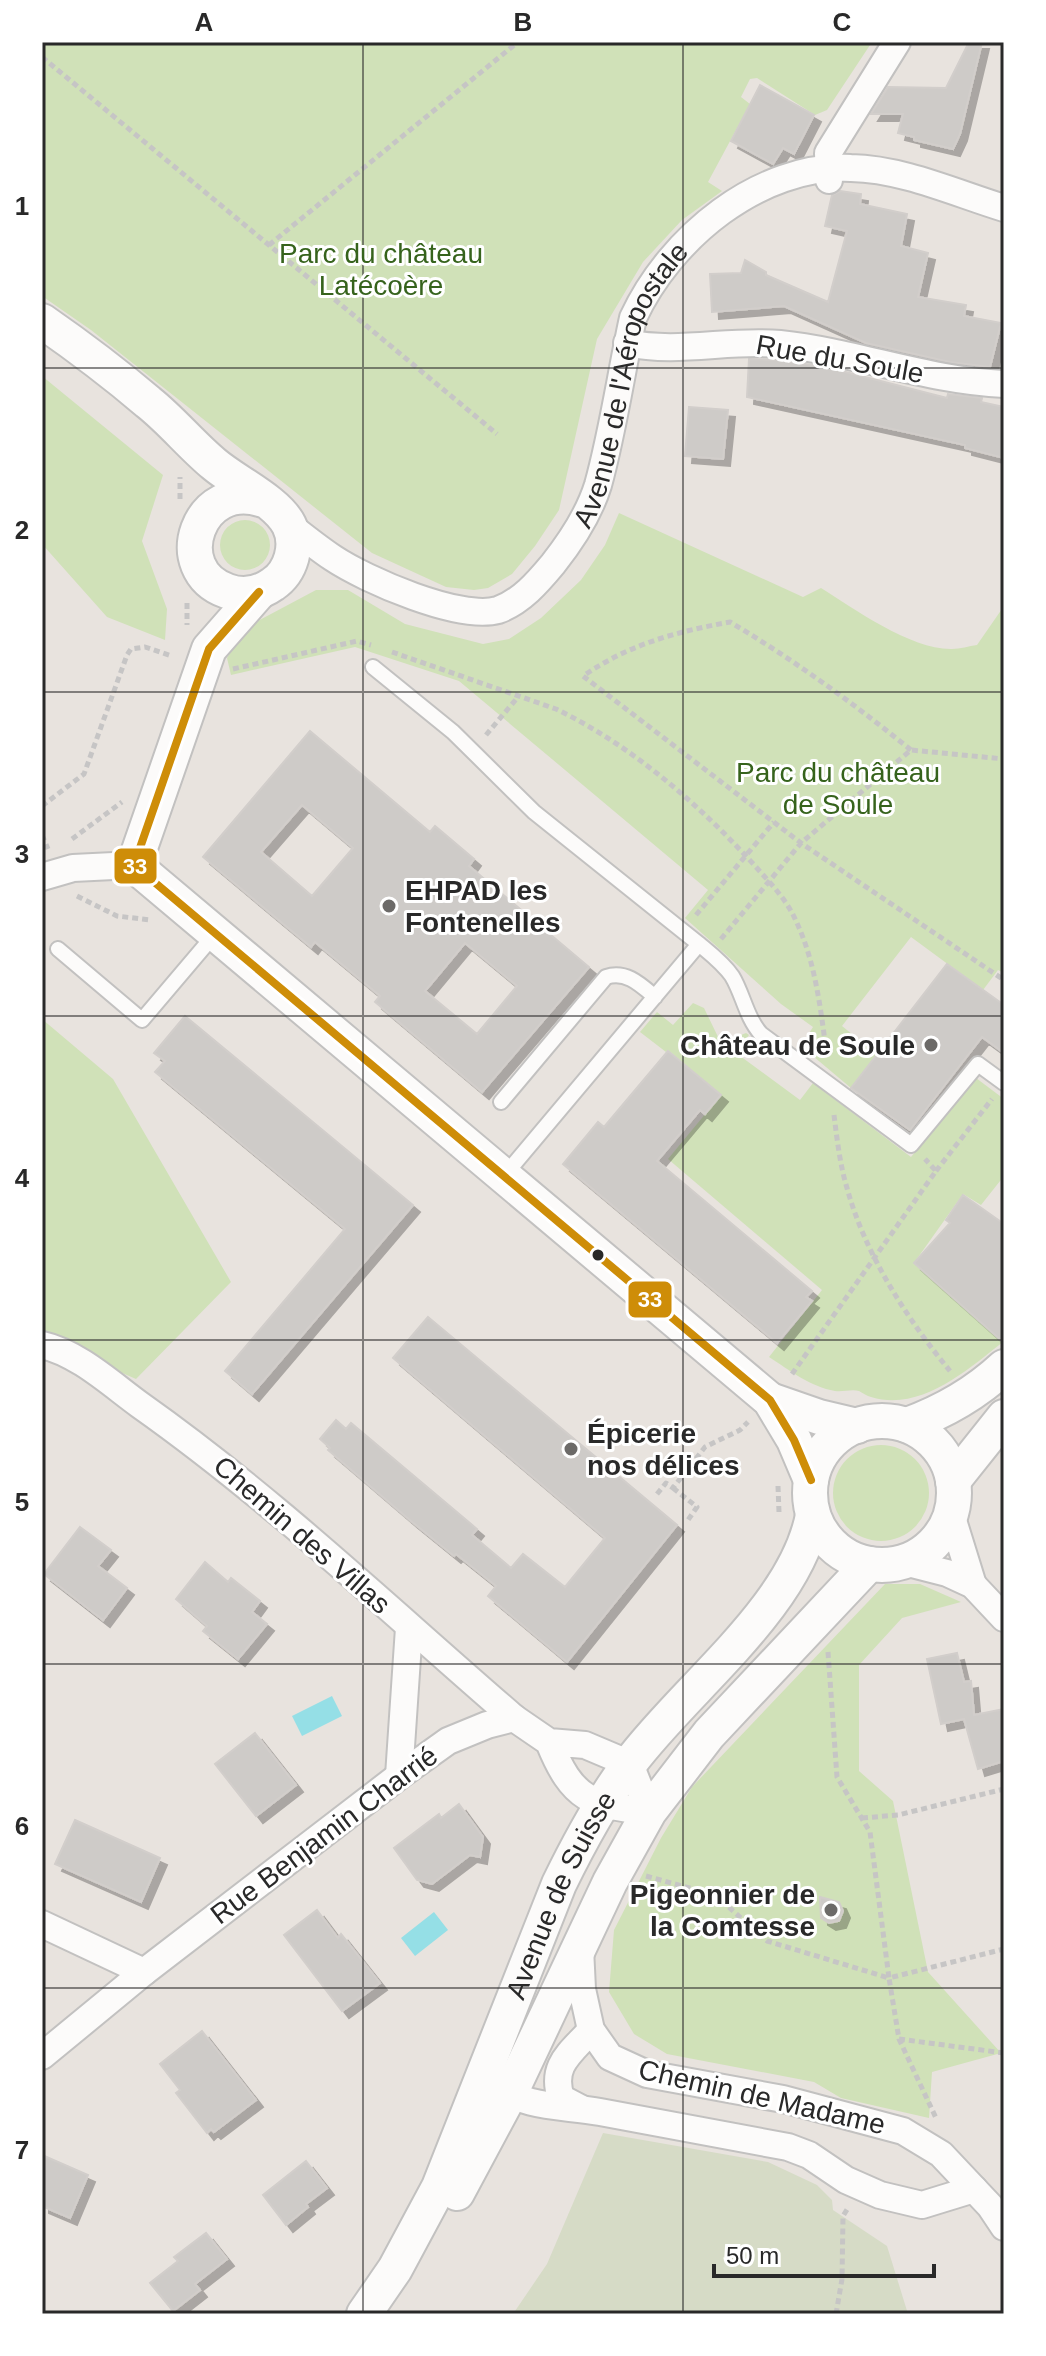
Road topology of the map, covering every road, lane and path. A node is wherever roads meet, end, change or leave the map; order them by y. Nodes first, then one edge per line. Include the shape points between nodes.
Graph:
1 (518, 42) edge
2 (897, 42) edge
3 (42, 57) edge
4 (829, 174) junction
5 (1004, 208) edge
6 (269, 245) junction
7 (42, 321) edge
8 (627, 343) junction
9 (1004, 384) edge
10 (497, 434) dead end
11 (186, 457) junction
12 (263, 500) junction
13 (188, 515) junction
14 (289, 525) junction
15 (193, 582) junction
16 (259, 592) junction
17 (372, 646) dead end
18 (205, 650) junction
19 (386, 651) dead end
20 (172, 656) dead end
21 (373, 667) dead end
22 (519, 697) junction
23 (911, 750) junction
24 (473, 751) junction
25 (1004, 759) edge
26 (122, 802) dead end
27 (42, 806) edge
28 (774, 822) junction
29 (42, 835) edge
30 (801, 843) junction
31 (66, 847) dead end
32 (746, 856) junction
33 (46, 865) edge
34 (134, 865) junction
35 (768, 881) junction
36 (76, 896) dead end
37 (157, 923) dead end
38 (683, 931) junction
39 (216, 933) junction
40 (58, 949) dead end
41 (704, 949) junction
42 (1004, 980) edge
43 (655, 997) junction
44 (1004, 1083) edge
45 (830, 1084) junction
46 (501, 1102) dead end
47 (911, 1145) junction
48 (936, 1171) junction
49 (504, 1177) junction
50 (875, 1257) junction
51 (42, 1345) edge
52 (1004, 1367) edge
53 (969, 1394) junction
54 (762, 1404) junction
55 (1004, 1417) edge
56 (907, 1425) junction
57 (857, 1426) junction
58 (755, 1431) dead end
59 (794, 1480) junction
60 (673, 1488) junction
61 (657, 1494) dead end
62 (952, 1498) junction
63 (813, 1515) junction
64 (779, 1519) dead end
65 (688, 1520) dead end
66 (904, 1562) junction
67 (869, 1564) junction
68 (973, 1585) junction
69 (1004, 1618) edge
70 (409, 1628) junction
71 (827, 1638) dead end
72 (514, 1718) junction
73 (549, 1742) junction
74 (630, 1764) junction
75 (399, 1776) junction
76 (1004, 1789) edge
77 (603, 1806) junction
78 (649, 1812) junction
79 (862, 1818) junction
80 (638, 1873) dead end
81 (42, 1924) edge
82 (580, 1948) junction
83 (1004, 1949) edge
84 (144, 1972) junction
85 (889, 1978) junction
86 (591, 2030) junction
87 (899, 2039) junction
88 (1004, 2053) edge
89 (42, 2056) edge
90 (497, 2086) junction
91 (580, 2108) junction
92 (937, 2119) dead end
93 (860, 2186) junction
94 (974, 2189) junction
95 (1004, 2227) edge
96 (364, 2314) edge
97 (387, 2314) edge
98 (836, 2314) edge

1 - 6 path
2 - 4 street via 828,153
3 - 6 path
4 - 5 street, Avenue de l'Aéropostale via 882,171
4 - 8 street, Avenue de l'Aéropostale via 803,172 763,187 687,241 644,294
6 - 10 path
7 - 11 street via 148,401
8 - 9 street, Rue du Soule via 782,344 920,374
8 - 14 street, Avenue de l'Aéropostale via 597,486 584,519 539,581 515,602 480,612 433,603 334,559
11 - 12 street
11 - 13 path via 181,490
11 - 13 street via 202,494
12 - 13 street via 232,497
12 - 14 street
13 - 15 street via 195,536
14 - 16 street via 291,561 278,581
15 - 16 street via 235,594
15 - 18 path via 187,602
15 - 18 street via 209,603
16 - 18 street
17 - 18 path via 357,641
18 - 34 street
19 - 22 path
20 - 27 path via 145,647 131,649 84,774
21 - 24 lane
22 - 24 path
22 - 32 path via 577,719 627,753 690,802
23 - 25 path
23 - 28 path via 730,622 672,633 610,658 583,676
23 - 30 path
24 - 38 lane via 534,812
26 - 31 path
28 - 30 path
28 - 32 path
29 - 33 path
30 - 35 path
30 - 42 path
32 - 35 path
32 - 38 path
33 - 34 street
34 - 39 street
35 - 41 path
35 - 45 path via 803,937 819,998
36 - 37 path via 117,916
38 - 41 lane
39 - 40 lane via 142,1020
39 - 49 street
41 - 43 lane
41 - 45 lane via 733,978 754,1026
43 - 46 lane via 633,979 606,977
43 - 49 lane
44 - 47 lane via 978,1064
44 - 48 path
45 - 47 lane
45 - 50 path via 846,1186
47 - 48 path
48 - 50 path
49 - 54 street
50 - 53 path via 909,1314
50 - 54 path
51 - 70 street, Chemin des Villas via 86,1366 227,1468
52 - 53 street
53 - 56 street
54 - 57 street
54 - 58 path
54 - 59 street via 794,1440
54 - 60 path via 740,1430 705,1447
55 - 62 street
56 - 57 street via 882,1421
56 - 62 street via 933,1441 950,1467
57 - 59 street via 838,1435
59 - 63 street via 810,1498
59 - 64 path
60 - 61 path via 666,1483
60 - 65 path via 697,1507
62 - 66 street via 935,1543
62 - 68 street
63 - 67 street via 829,1542
63 - 74 street, Avenue de Suisse via 790,1578
66 - 67 street
66 - 68 street
67 - 78 street, Avenue de Suisse via 709,1734
68 - 69 street
70 - 72 street, Chemin des Villas
70 - 75 street
71 - 79 path via 837,1777
72 - 73 street, Chemin des Villas
72 - 75 street, Rue Benjamin Charrié via 448,1741
73 - 74 street, Chemin des Villas via 585,1745
73 - 77 street, Chemin des Villas via 577,1792
74 - 77 street, Avenue de Suisse
74 - 78 street
75 - 84 street, Rue Benjamin Charrié
76 - 79 path via 898,1815
77 - 78 street, Chemin des Villas
77 - 90 street, Avenue de Suisse via 559,1884
78 - 82 street, Avenue de Suisse
79 - 85 path via 870,1832
80 - 85 path via 715,1895 767,1941
81 - 84 street
82 - 86 street, Chemin de Madame
82 - 90 street, Avenue de Suisse
83 - 85 path
84 - 89 street, Rue Benjamin Charrié
85 - 87 path
86 - 91 street via 560,2066 557,2084 561,2098
86 - 94 street, Chemin de Madame via 610,2057 647,2074 783,2099 903,2131 941,2154
87 - 88 path
87 - 92 path
90 - 91 street, Chemin de Madame via 537,2105
90 - 96 street, Avenue de Suisse via 395,2269
90 - 97 street, Avenue de Suisse via 416,2267
91 - 93 street, Chemin de Madame via 788,2147
93 - 94 street, Chemin de Madame via 922,2205
93 - 98 path via 843,2216
94 - 95 street, Chemin de Madame

